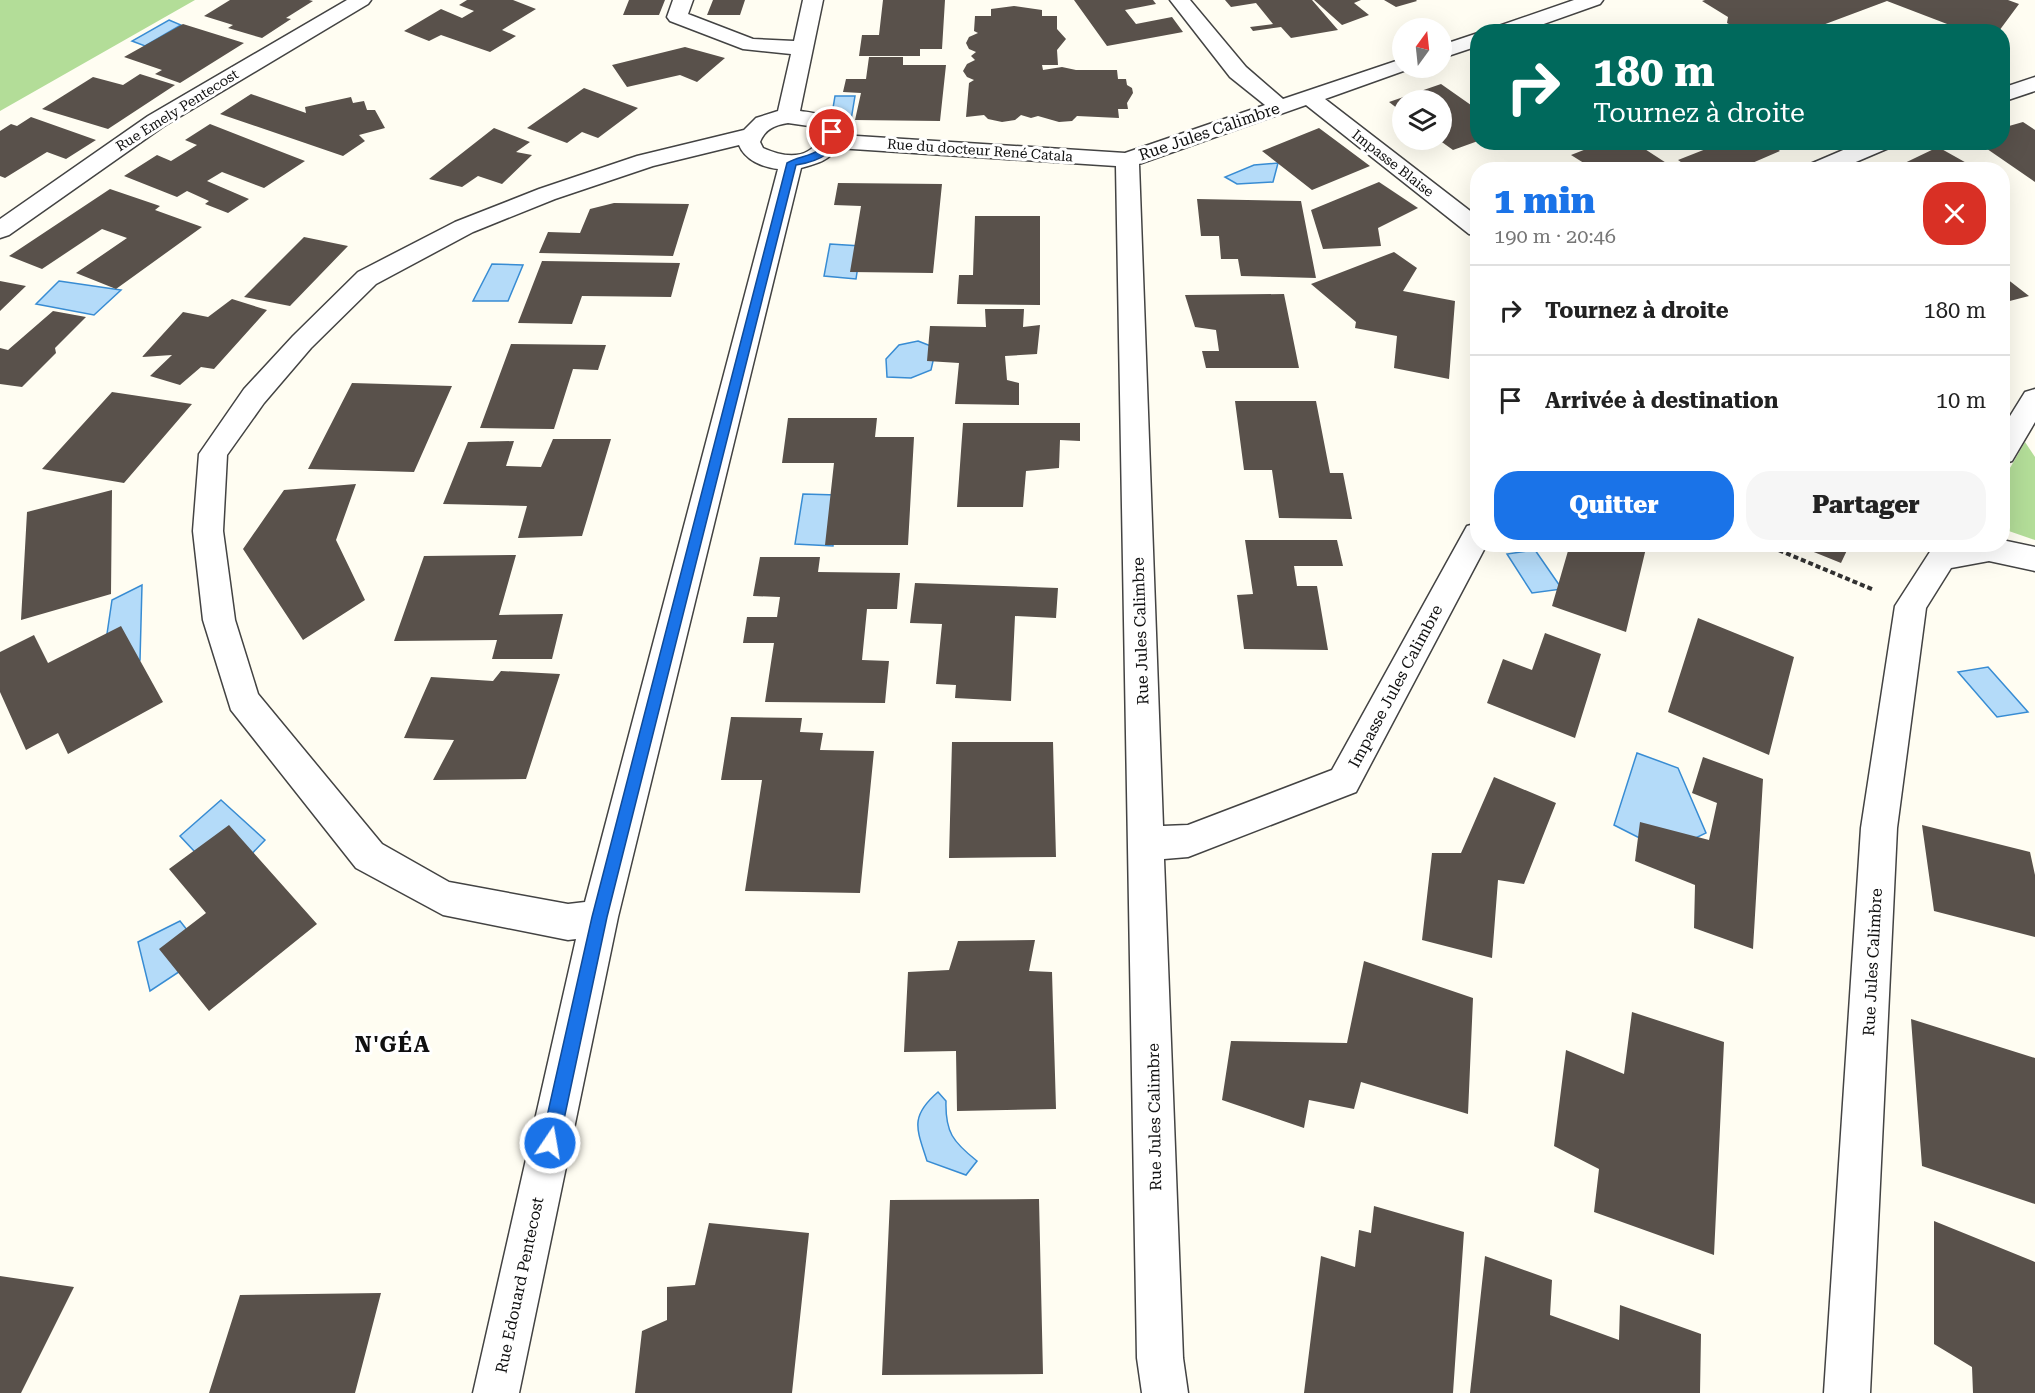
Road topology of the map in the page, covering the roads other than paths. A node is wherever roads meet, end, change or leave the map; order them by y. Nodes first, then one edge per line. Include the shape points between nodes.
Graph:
1 (361, 0) edge
2 (683, 0) edge
3 (813, 0) edge
4 (1180, 0) edge
5 (1593, 0) edge
6 (1523, 24) edge
7 (1470, 42) edge
8 (803, 48) junction
9 (1452, 48) edge
10 (1392, 68) edge
11 (2035, 83) edge
12 (2010, 93) edge
13 (1294, 101) junction
14 (788, 116) junction
15 (751, 135) junction
16 (832, 141) junction
17 (1864, 150) edge
18 (1127, 160) junction
19 (1835, 162) edge
20 (791, 163) junction
21 (1470, 223) edge
22 (0, 230) edge
23 (2034, 401) edge
24 (2010, 441) edge
25 (1470, 549) edge
26 (1947, 552) edge
27 (2003, 552) edge
28 (2035, 559) edge
29 (1147, 844) junction
30 (599, 917) junction
31 (496, 1393) edge
32 (1165, 1393) edge
33 (1847, 1393) edge

1 - 22 street, Rue Emely Pentecost via 156,121
2 - 8 street via 677,17 750,45
3 - 8 street
4 - 13 street, Impasse Blaise via 1238,72
5 - 6 street
7 - 9 street
8 - 14 street
10 - 13 street, Rue Jules Calimbre
11 - 12 street
13 - 18 street, Rue Jules Calimbre
13 - 21 street, Impasse Blaise
14 - 15 street via 763,123
14 - 16 street via 819,120 832,132
15 - 20 street via 753,152 761,158
15 - 30 street via 645,161 547,194 464,227 367,278 254,396 213,454 208,531 219,620 243,700 369,856 443,898 568,922
16 - 18 street, Rue du docteur René Catala
16 - 20 street via 816,157
17 - 19 street
18 - 29 street, Rue Jules Calimbre
20 - 30 street, Rue Edouard Pentecost
23 - 24 street
25 - 29 street, Impasse Jules Calimbre via 1344,781 1188,841
26 - 33 street, Rue Jules Calimbre via 1911,606 1879,828
27 - 28 street
29 - 32 street, Rue Jules Calimbre via 1160,1358
30 - 31 street, Rue Edouard Pentecost

